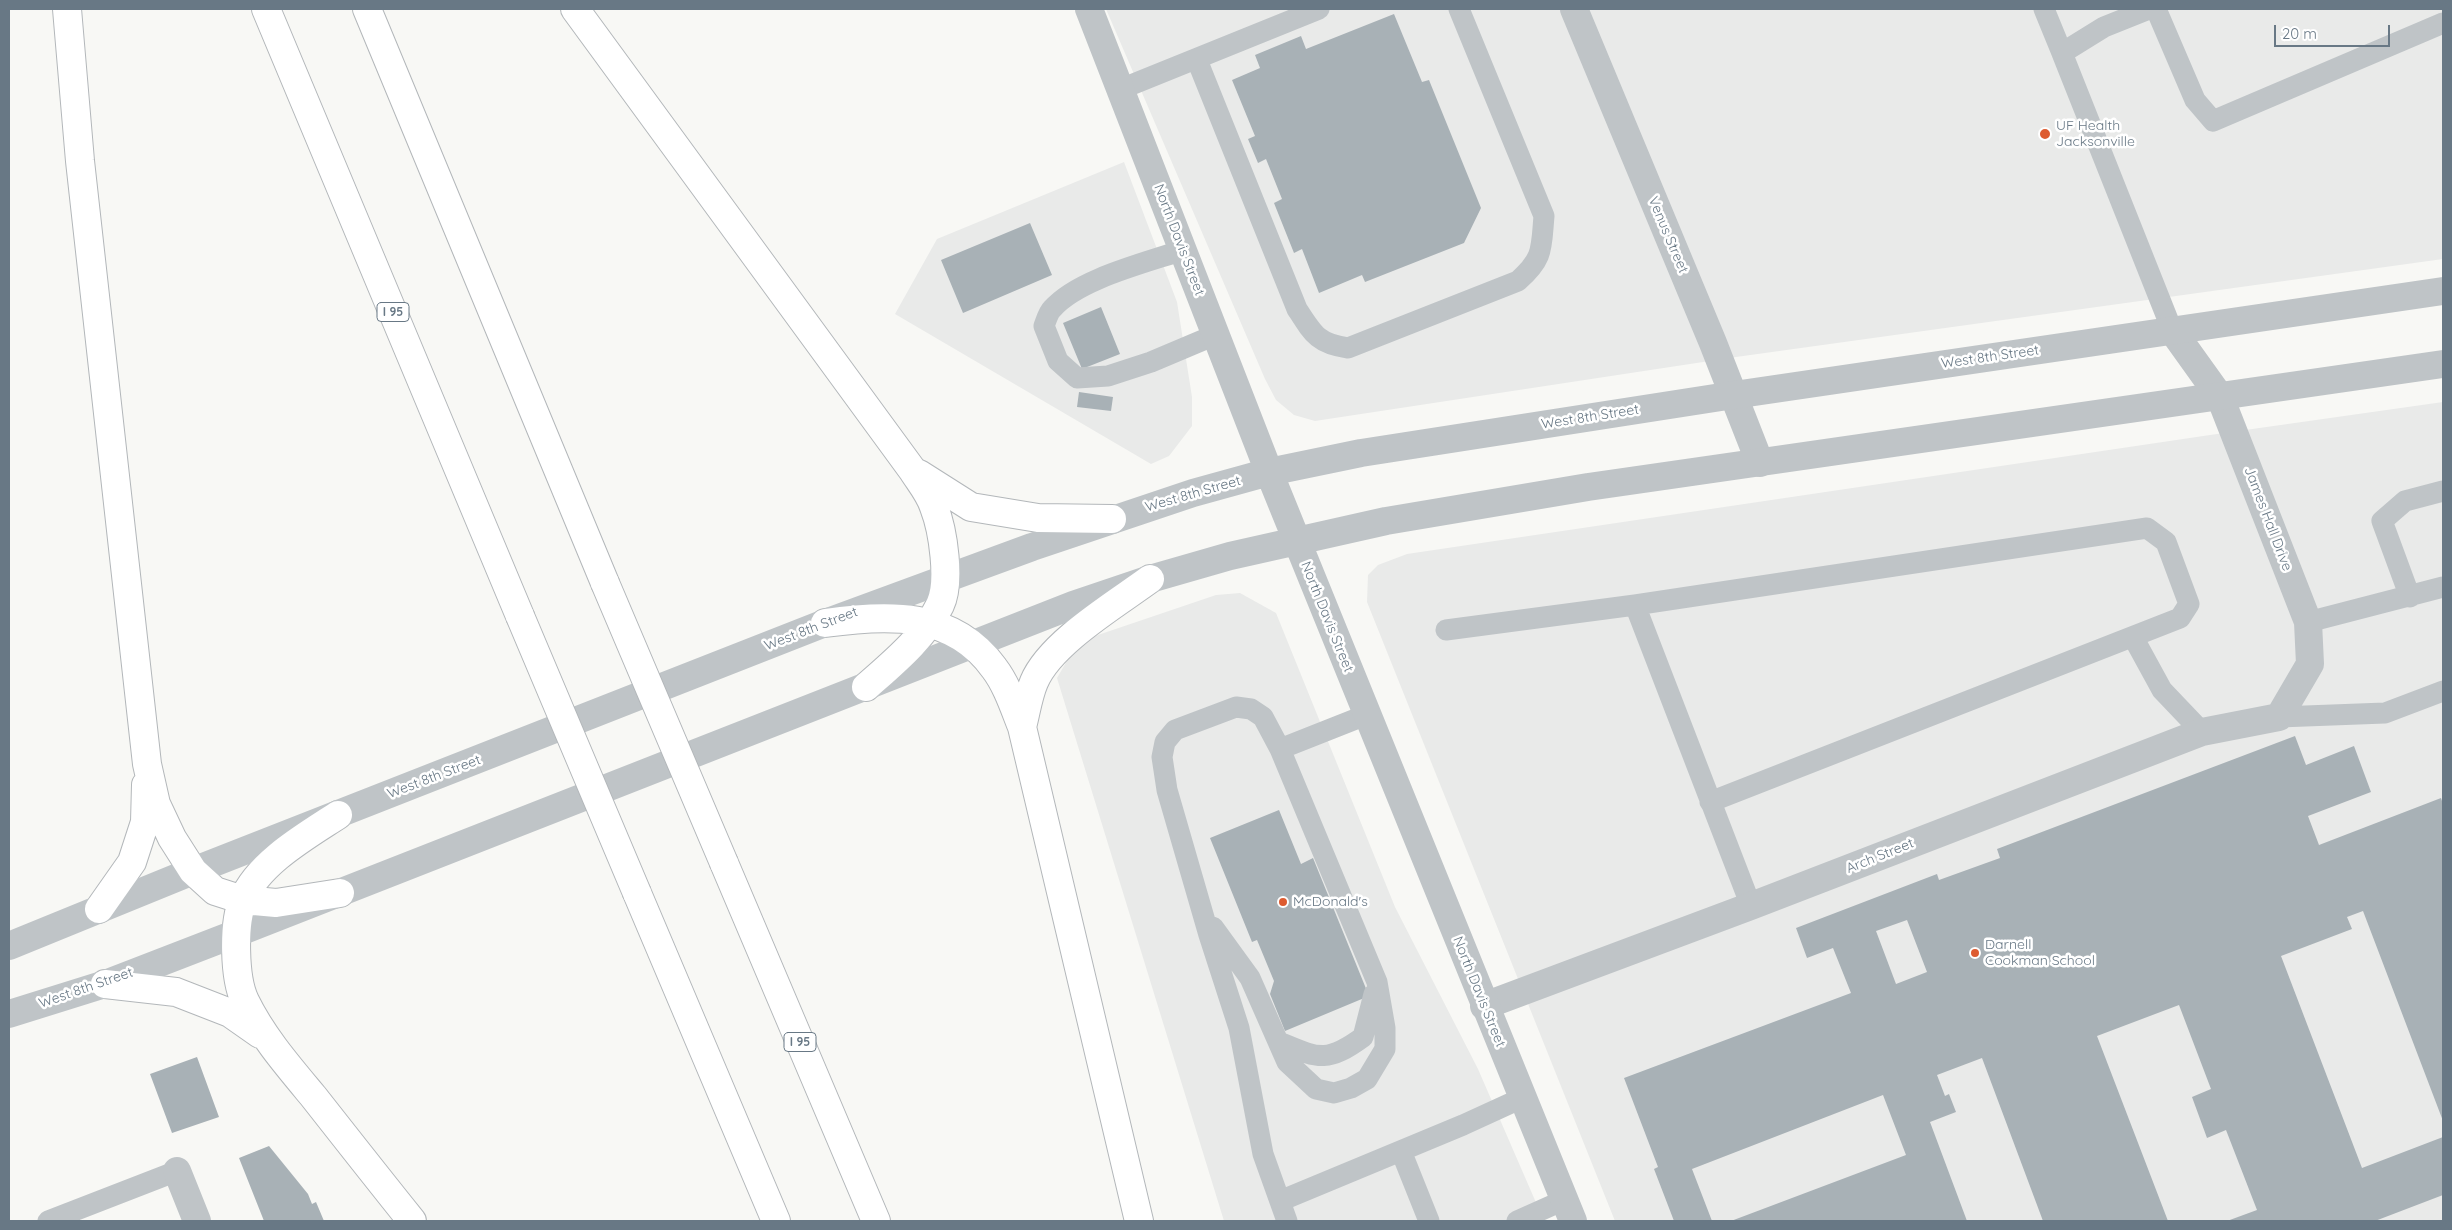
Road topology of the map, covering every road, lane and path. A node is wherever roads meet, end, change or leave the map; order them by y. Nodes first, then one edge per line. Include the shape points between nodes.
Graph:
1 (67, 9) edge
2 (266, 9) edge
3 (367, 9) edge
4 (576, 9) edge
5 (1089, 9) edge
6 (1319, 9) edge
7 (1458, 9) edge
8 (1574, 9) edge
9 (2044, 9) edge
10 (2149, 9) edge
11 (2156, 9) edge
12 (2443, 23) edge
13 (2062, 53) junction
14 (1197, 60) junction
15 (1121, 89) junction
16 (1183, 250) junction
17 (2443, 291) edge
18 (2172, 330) junction
19 (1216, 334) junction
20 (2443, 364) edge
21 (1734, 395) junction
22 (2220, 397) junction
23 (1760, 463) junction
24 (913, 470) junction
25 (1269, 472) junction
26 (2443, 492) edge
27 (1112, 519) junction
28 (1296, 540) junction
29 (945, 578) junction
30 (1150, 579) junction
31 (2443, 587) edge
32 (2410, 597) junction
33 (1635, 605) junction
34 (2308, 622) junction
35 (825, 623) junction
36 (929, 624) junction
37 (1446, 630) dead end
38 (2134, 637) junction
39 (973, 645) junction
40 (866, 687) junction
41 (2443, 691) edge
42 (1366, 715) junction
43 (2279, 717) junction
44 (1022, 727) junction
45 (2202, 732) junction
46 (1280, 749) junction
47 (147, 764) junction
48 (1710, 802) junction
49 (338, 815) junction
50 (193, 871) junction
51 (340, 893) junction
52 (243, 900) junction
53 (1751, 906) junction
54 (99, 909) junction
55 (1203, 912) junction
56 (238, 933) junction
57 (9, 946) edge
58 (1377, 982) junction
59 (104, 984) junction
60 (1484, 1006) junction
61 (9, 1014) edge
62 (267, 1039) junction
63 (1278, 1042) junction
64 (1522, 1098) junction
65 (1401, 1152) junction
66 (177, 1172) joint
67 (1280, 1201) junction
68 (1569, 1211) edge
69 (48, 1221) edge
70 (197, 1221) edge
71 (412, 1221) edge
72 (776, 1221) edge
73 (876, 1221) edge
74 (1139, 1221) edge
75 (1287, 1221) edge
76 (1429, 1221) edge
77 (1518, 1221) edge

1 - 47 highway via 80,161
2 - 72 highway, I 95, bridge
3 - 73 highway, I 95, bridge via 605,583
4 - 24 highway
5 - 15 street, North Davis Street
6 - 14 lane
7 - 14 lane via 1544,216 1541,251 1534,267 1518,281 1348,348 1329,345 1313,334 1298,309
8 - 21 street, Venus Street
9 - 13 lane
10 - 13 lane via 2104,27
11 - 12 lane via 2195,100 2213,121
13 - 18 lane
14 - 15 lane
15 - 16 street, North Davis Street
16 - 19 street, North Davis Street
16 - 19 lane via 1071,292 1051,310 1044,326 1058,361 1077,378 1108,376 1151,362
17 - 18 street, West 8th Street
18 - 21 street, West 8th Street
18 - 22 street, James Hall Drive
19 - 25 street, North Davis Street
20 - 22 street, West 8th Street
21 - 23 street, Venus Street
21 - 25 street, West 8th Street via 1370,451
22 - 23 street, West 8th Street
22 - 34 street, James Hall Drive
23 - 28 street, West 8th Street via 1588,487
24 - 27 highway via 971,507 1038,518
24 - 29 highway via 934,506 942,534
25 - 27 street, West 8th Street via 1193,492
25 - 28 street, North Davis Street
26 - 32 lane via 2405,501 2382,521
27 - 29 street, West 8th Street
28 - 30 street, West 8th Street
28 - 42 street, North Davis Street
29 - 35 street, West 8th Street
29 - 36 highway via 941,603
30 - 39 street, West 8th Street via 1073,605
30 - 44 highway via 1052,654 1034,681
31 - 32 lane
32 - 34 lane
33 - 37 lane
33 - 38 lane via 2147,528 2166,542 2189,604 2180,618
33 - 48 lane
34 - 43 street, James Hall Drive via 2310,664
35 - 36 highway via 895,617
35 - 49 street, West 8th Street
36 - 39 highway via 954,632
36 - 40 highway via 904,653
38 - 45 lane via 2162,690
38 - 48 lane
39 - 40 street, West 8th Street
39 - 44 highway via 994,668
40 - 51 street, West 8th Street
41 - 43 lane via 2385,713
42 - 46 lane
42 - 60 street, North Davis Street
43 - 45 street, Arch Street
44 - 74 highway
45 - 53 street, Arch Street
46 - 55 lane via 1263,717 1251,709 1236,707 1176,730 1165,742 1162,756 1167,790
46 - 58 lane
47 - 50 highway via 156,804
47 - 54 highway via 144,822 132,862
48 - 53 lane
49 - 50 street, West 8th Street
49 - 52 highway via 290,846 261,872
50 - 52 highway via 215,891
50 - 54 street, West 8th Street
51 - 52 highway via 276,903
51 - 56 street, West 8th Street
52 - 56 highway
53 - 60 street, Arch Street
54 - 57 street, West 8th Street
55 - 63 lane via 1250,978
55 - 67 lane via 1239,1028 1264,1154
56 - 59 street, West 8th Street
56 - 62 highway via 236,966 244,999
58 - 63 lane via 1363,1038 1346,1050 1330,1056 1312,1055
58 - 63 lane via 1385,1049 1367,1079 1334,1093 1316,1089 1287,1062
59 - 61 street, West 8th Street
59 - 62 highway via 176,992 230,1013
60 - 64 street, North Davis Street
62 - 71 highway
64 - 65 lane
64 - 68 street, North Davis Street
65 - 67 lane
65 - 76 lane
66 - 69 lane
66 - 70 street
67 - 75 lane
68 - 77 lane

